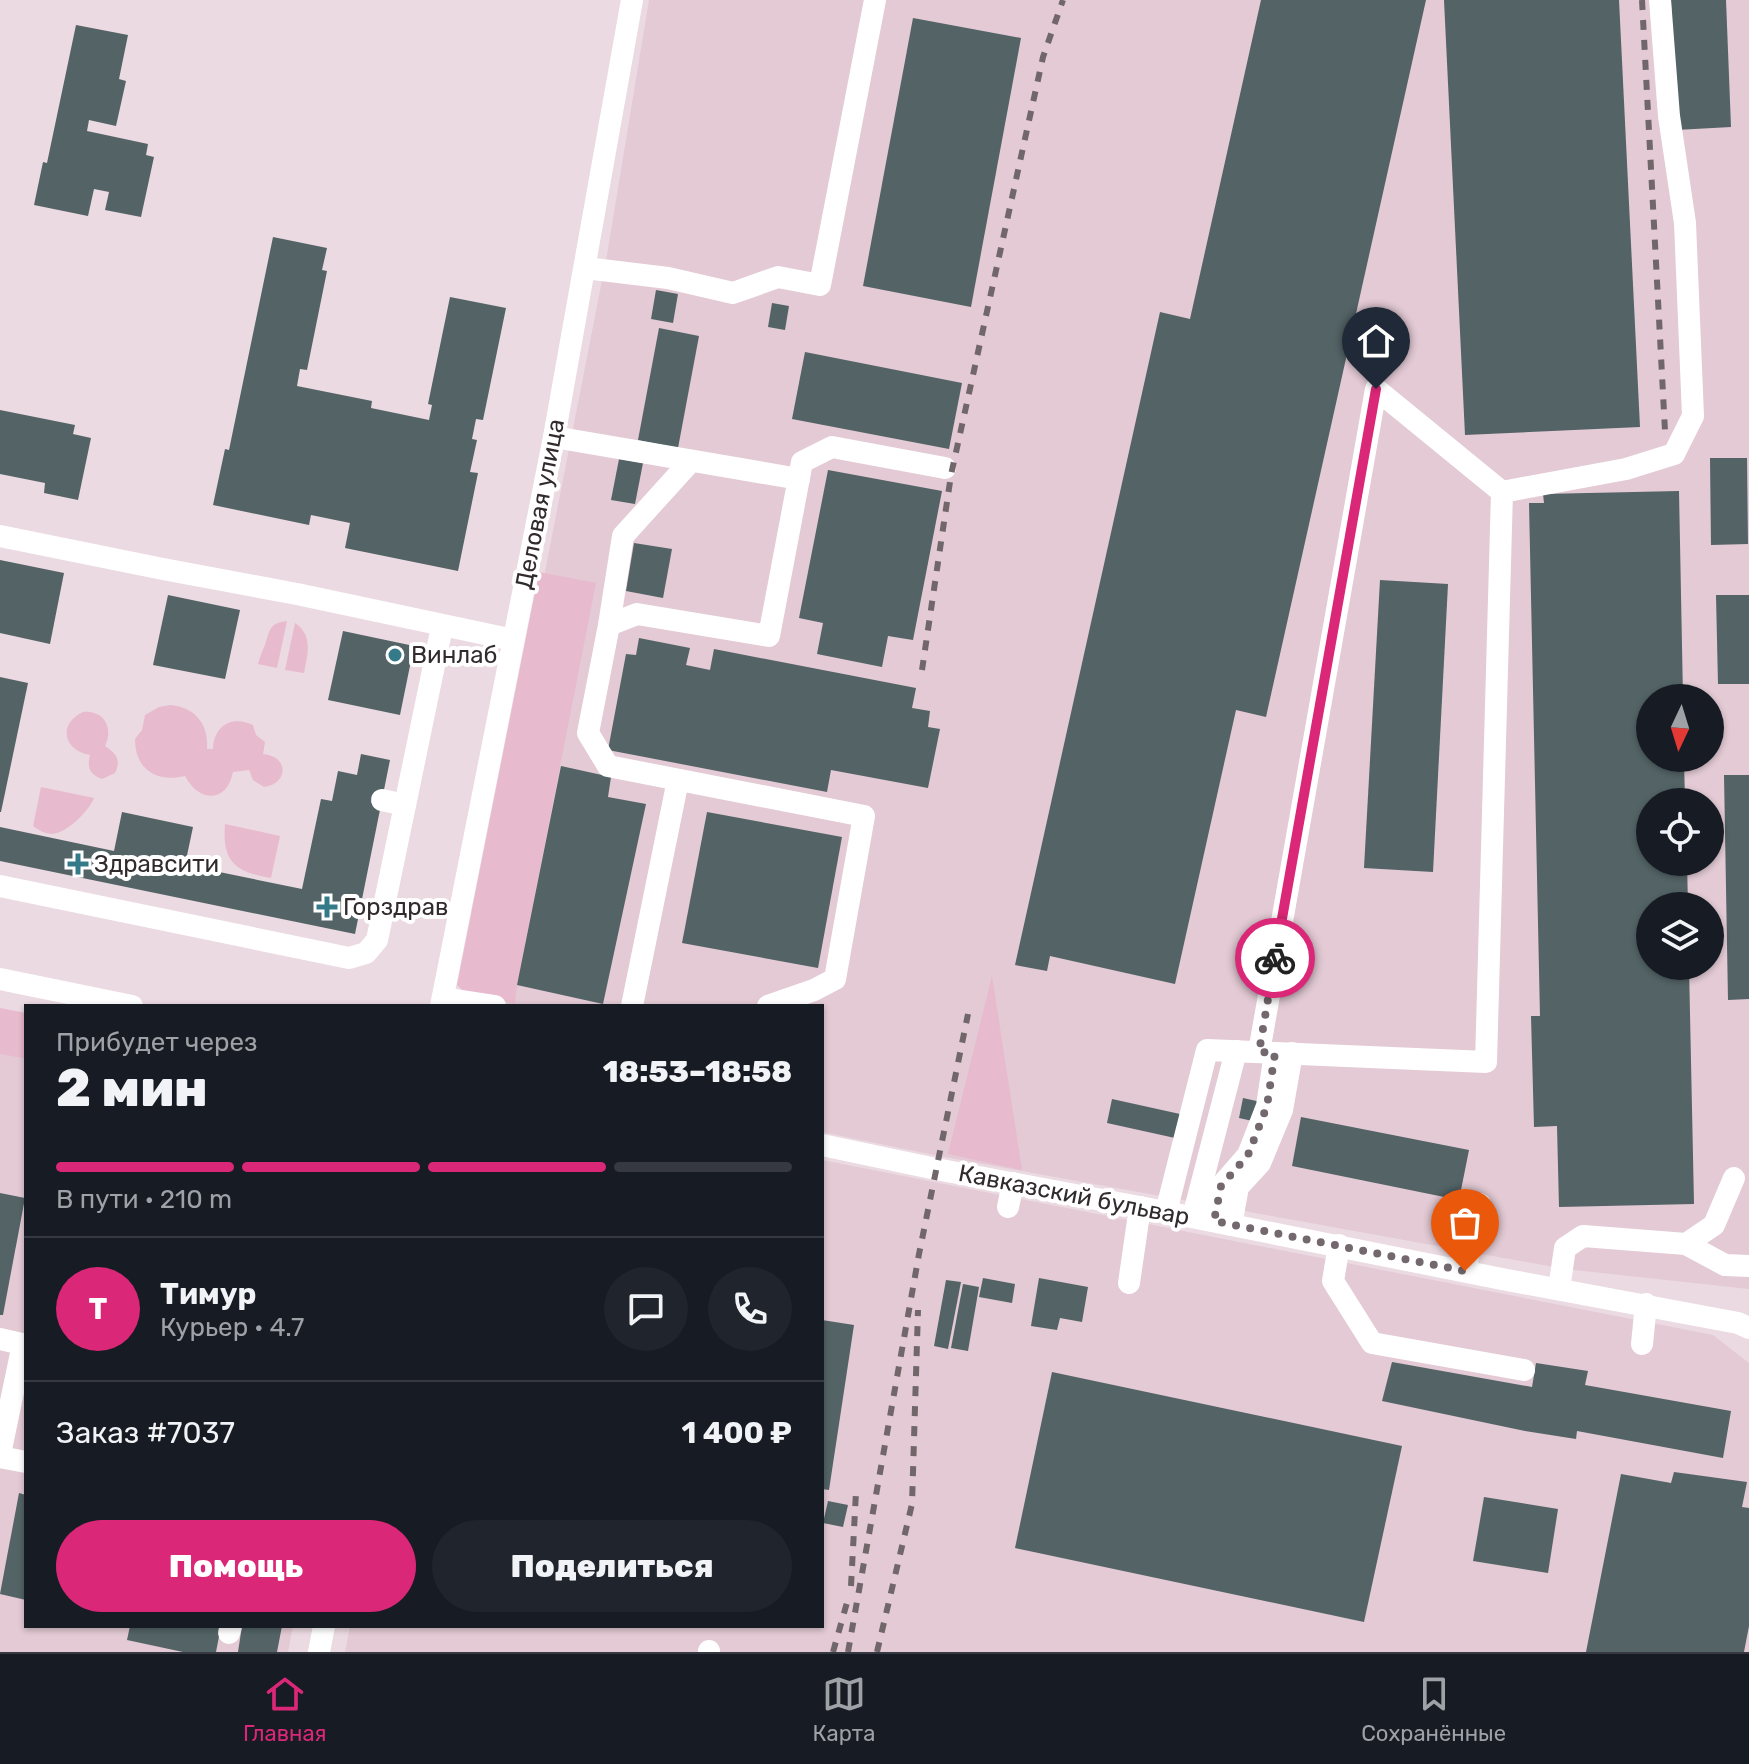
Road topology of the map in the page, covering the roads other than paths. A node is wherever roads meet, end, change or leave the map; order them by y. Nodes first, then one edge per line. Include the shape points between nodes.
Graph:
1 (632, 0) edge
2 (875, 0) edge
3 (1660, 0) edge
4 (585, 268) junction
5 (554, 437) junction
6 (690, 462) junction
7 (945, 468) dead end
8 (799, 479) junction
9 (1502, 492) junction
10 (0, 536) edge
11 (609, 625) junction
12 (442, 627) junction
13 (513, 640) junction
14 (678, 780) junction
15 (383, 796) dead end
16 (406, 801) junction
17 (0, 886) edge
18 (0, 979) edge
19 (442, 1002) edge
20 (122, 1004) edge
21 (468, 1004) edge
22 (632, 1004) edge
23 (774, 1004) edge
24 (1227, 1051) junction
25 (1275, 1053) junction
26 (824, 1145) edge
27 (1734, 1178) dead end
28 (1013, 1183) junction
29 (1480, 1204) dead end
30 (1008, 1207) dead end
31 (1140, 1207) junction
32 (1196, 1218) junction
33 (1686, 1244) junction
34 (1339, 1245) junction
35 (1749, 1266) edge
36 (1465, 1271) junction
37 (1129, 1283) dead end
38 (1559, 1289) junction
39 (1646, 1304) junction
40 (1749, 1328) edge
41 (0, 1339) edge
42 (24, 1344) edge
43 (1642, 1344) dead end
44 (1524, 1370) dead end
45 (0, 1455) edge
46 (24, 1461) edge
47 (324, 1628) edge
48 (319, 1652) edge

1 - 4 street, Деловая улица
2 - 4 street via 820,285 778,277 733,293
3 - 9 street via 1685,223 1693,416 1674,454 1626,469
4 - 5 street, Деловая улица
5 - 6 street
5 - 13 street, Деловая улица
6 - 8 street
6 - 11 street via 623,536
7 - 8 street via 832,447 802,462
8 - 11 street via 769,636 637,614
9 - 25 street via 1486,1062
9 - 25 street via 1376,389
10 - 12 street
11 - 14 street via 588,733 608,766
12 - 13 street
12 - 16 street
13 - 19 street, Деловая улица
14 - 22 street
14 - 23 street via 864,816 835,979
15 - 16 street
16 - 17 street via 377,940 366,953 349,958
18 - 20 street
19 - 21 street
24 - 25 street
24 - 32 street
24 - 32 street via 1207,1050 1176,1154
25 - 32 street via 1282,1110 1260,1163
26 - 28 street, Кавказский бульвар
27 - 33 street via 1714,1225
28 - 30 street
28 - 31 street, Кавказский бульвар
29 - 36 street
31 - 32 street, Кавказский бульвар
31 - 37 street
32 - 34 street, Кавказский бульвар
33 - 35 street via 1725,1265
33 - 38 street via 1583,1236 1565,1248
34 - 36 street, Кавказский бульвар
34 - 44 street via 1333,1281 1372,1343
36 - 38 street, Кавказский бульвар
38 - 39 street, Кавказский бульвар
39 - 40 street, Кавказский бульвар
39 - 43 street
41 - 42 street
42 - 45 street
45 - 46 street
47 - 48 street

